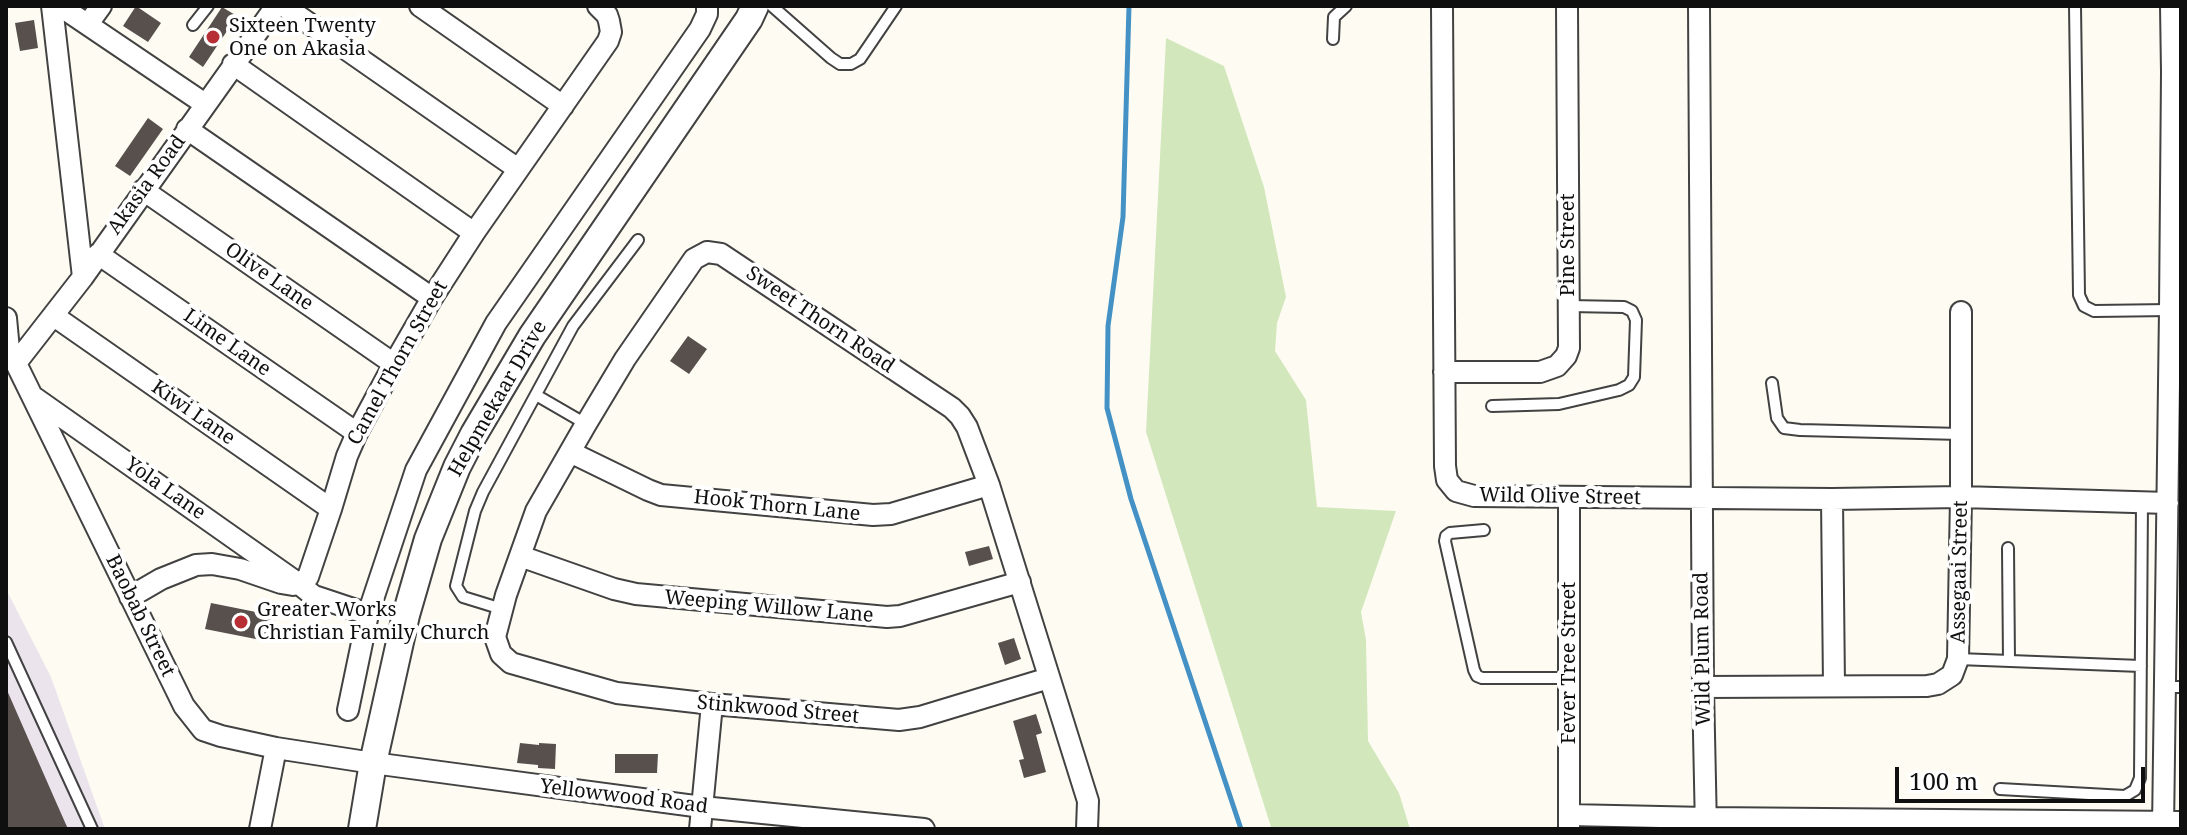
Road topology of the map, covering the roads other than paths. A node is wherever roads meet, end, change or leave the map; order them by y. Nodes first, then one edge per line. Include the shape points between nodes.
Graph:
1 (52, 6) edge
2 (60, 6) edge
3 (101, 6) edge
4 (208, 6) edge
5 (276, 6) edge
6 (284, 6) edge
7 (420, 6) edge
8 (598, 6) edge
9 (707, 6) edge
10 (772, 6) edge
11 (896, 6) edge
12 (1346, 6) edge
13 (1442, 6) edge
14 (1567, 6) edge
15 (1699, 6) edge
16 (2075, 6) edge
17 (2171, 6) edge
18 (756, 10) edge
19 (88, 24) junction
20 (193, 25) dead end
21 (1333, 39) dead end
22 (233, 64) junction
23 (2177, 72) edge
24 (205, 104) junction
25 (563, 106) junction
26 (187, 129) junction
27 (518, 169) junction
28 (143, 190) junction
29 (474, 233) junction
30 (638, 240) dead end
31 (98, 254) junction
32 (83, 277) junction
33 (432, 298) junction
34 (1569, 306) junction
35 (2170, 310) junction
36 (1961, 312) dead end
37 (54, 316) junction
38 (6, 318) edge
39 (10, 352) edge
40 (394, 364) junction
41 (1444, 372) junction
42 (1772, 383) dead end
43 (32, 395) junction
44 (536, 395) junction
45 (1492, 406) dead end
46 (586, 424) junction
47 (357, 433) junction
48 (1961, 434) junction
49 (570, 452) junction
50 (989, 485) junction
51 (1569, 497) junction
52 (1961, 497) junction
53 (1702, 498) junction
54 (1832, 499) junction
55 (2142, 502) junction
56 (2168, 503) junction
57 (331, 509) junction
58 (1484, 530) dead end
59 (2008, 548) dead end
60 (520, 556) junction
61 (1020, 582) junction
62 (299, 584) junction
63 (130, 597) junction
64 (502, 609) junction
65 (368, 614) junction
66 (6, 642) edge
67 (1958, 659) junction
68 (507, 660) joint
69 (2009, 661) junction
70 (2141, 666) junction
71 (1049, 678) junction
72 (1569, 678) junction
73 (1834, 686) junction
74 (1703, 687) junction
75 (2173, 687) edge
76 (712, 704) junction
77 (348, 710) dead end
78 (276, 748) junction
79 (373, 763) junction
80 (2000, 789) dead end
81 (702, 807) junction
82 (1569, 822) edge
83 (1706, 824) edge
84 (2169, 824) edge
85 (92, 829) edge
86 (260, 829) edge
87 (362, 829) edge
88 (700, 829) edge
89 (924, 829) edge
90 (1087, 829) edge

1 - 32 street
2 - 19 street
3 - 19 street
4 - 20 lane
5 - 22 street, Akasia Road
6 - 27 street
7 - 25 street
8 - 25 street, Camel Thorn Street via 609,21 608,41
9 - 65 street via 700,29 474,360 416,470
10 - 11 lane via 840,64 860,59
12 - 21 lane via 1334,17
13 - 41 street, Wild Olive Street
14 - 34 street, Pine Street
15 - 53 street, Wild Plum Road
16 - 35 lane via 2079,295 2094,311
17 - 23 street
18 - 79 street, Helpmekaar Drive via 572,275 474,434 428,539
19 - 24 street
22 - 24 street, Akasia Road
22 - 29 street
23 - 35 street
24 - 26 street, Akasia Road
25 - 27 street, Camel Thorn Street
26 - 28 street, Akasia Road
26 - 33 street
27 - 29 street, Camel Thorn Street
28 - 31 street, Akasia Road
28 - 40 street, Olive Lane
29 - 33 street, Camel Thorn Street
30 - 44 lane via 578,319
31 - 32 street, Akasia Road
31 - 47 street, Lime Lane
32 - 37 street, Akasia Road
33 - 40 street, Camel Thorn Street
34 - 41 street, Pine Street via 1569,348 1557,366 1540,372
34 - 45 lane via 1632,311 1634,377 1629,385 1559,404
35 - 56 street
36 - 48 street, Assegaai Street
37 - 39 street, Akasia Road
37 - 57 street, Kiwi Lane
38 - 39 street
39 - 43 street, Baobab Street
40 - 47 street, Camel Thorn Street
41 - 51 street, Wild Olive Street via 1445,466 1456,491 1474,496
42 - 48 lane via 1777,418 1784,428
43 - 62 street, Yola Lane
43 - 63 street, Baobab Street
44 - 46 lane
44 - 64 lane via 483,492 456,583 463,597
46 - 49 street, Sweet Thorn Road
46 - 50 street, Sweet Thorn Road via 694,259 714,252 952,408 967,427
47 - 57 street, Camel Thorn Street
48 - 52 street, Assegaai Street
49 - 50 street, Hook Thorn Lane via 661,495 873,515
49 - 60 street, Sweet Thorn Road via 536,511
50 - 61 street, Sweet Thorn Road
51 - 53 street, Wild Olive Street
51 - 72 street, Fever Tree Street
52 - 54 street, Wild Olive Street
52 - 55 street, Wild Olive Street
52 - 67 street, Assegaai Street
53 - 54 street, Wild Olive Street
53 - 74 street, Wild Plum Road
54 - 73 street
55 - 56 street, Wild Olive Street
55 - 70 lane
56 - 75 street
57 - 62 street, Camel Thorn Street via 311,571
58 - 72 lane via 1450,533 1445,541 1477,676
59 - 69 lane
60 - 61 street, Weeping Willow Lane via 636,594 887,617
60 - 64 street, Sweet Thorn Road
61 - 71 street, Sweet Thorn Road
62 - 63 street via 205,564 175,572
62 - 65 street via 323,600
63 - 78 street, Baobab Street via 197,724 221,736
64 - 68 street, Sweet Thorn Road via 495,637
65 - 77 street
66 - 85 lane
67 - 69 lane
67 - 73 street, Assegaai Street via 1952,675 1938,684
68 - 76 street, Stinkwood Street via 617,693
69 - 70 lane
70 - 80 lane via 2140,778 2135,790 2125,796
71 - 76 street, Stinkwood Street via 906,720
71 - 90 street, Sweet Thorn Road via 1088,801
72 - 82 street, Fever Tree Street
73 - 74 street, Assegaai Street
74 - 83 street, Wild Plum Road
75 - 84 street
76 - 81 street
78 - 79 street, Baobab Street
78 - 86 street
79 - 81 street, Yellowwood Road
79 - 87 street, Helpmekaar Drive
81 - 88 street
81 - 89 street, Yellowwood Road
82 - 83 street
83 - 84 street

